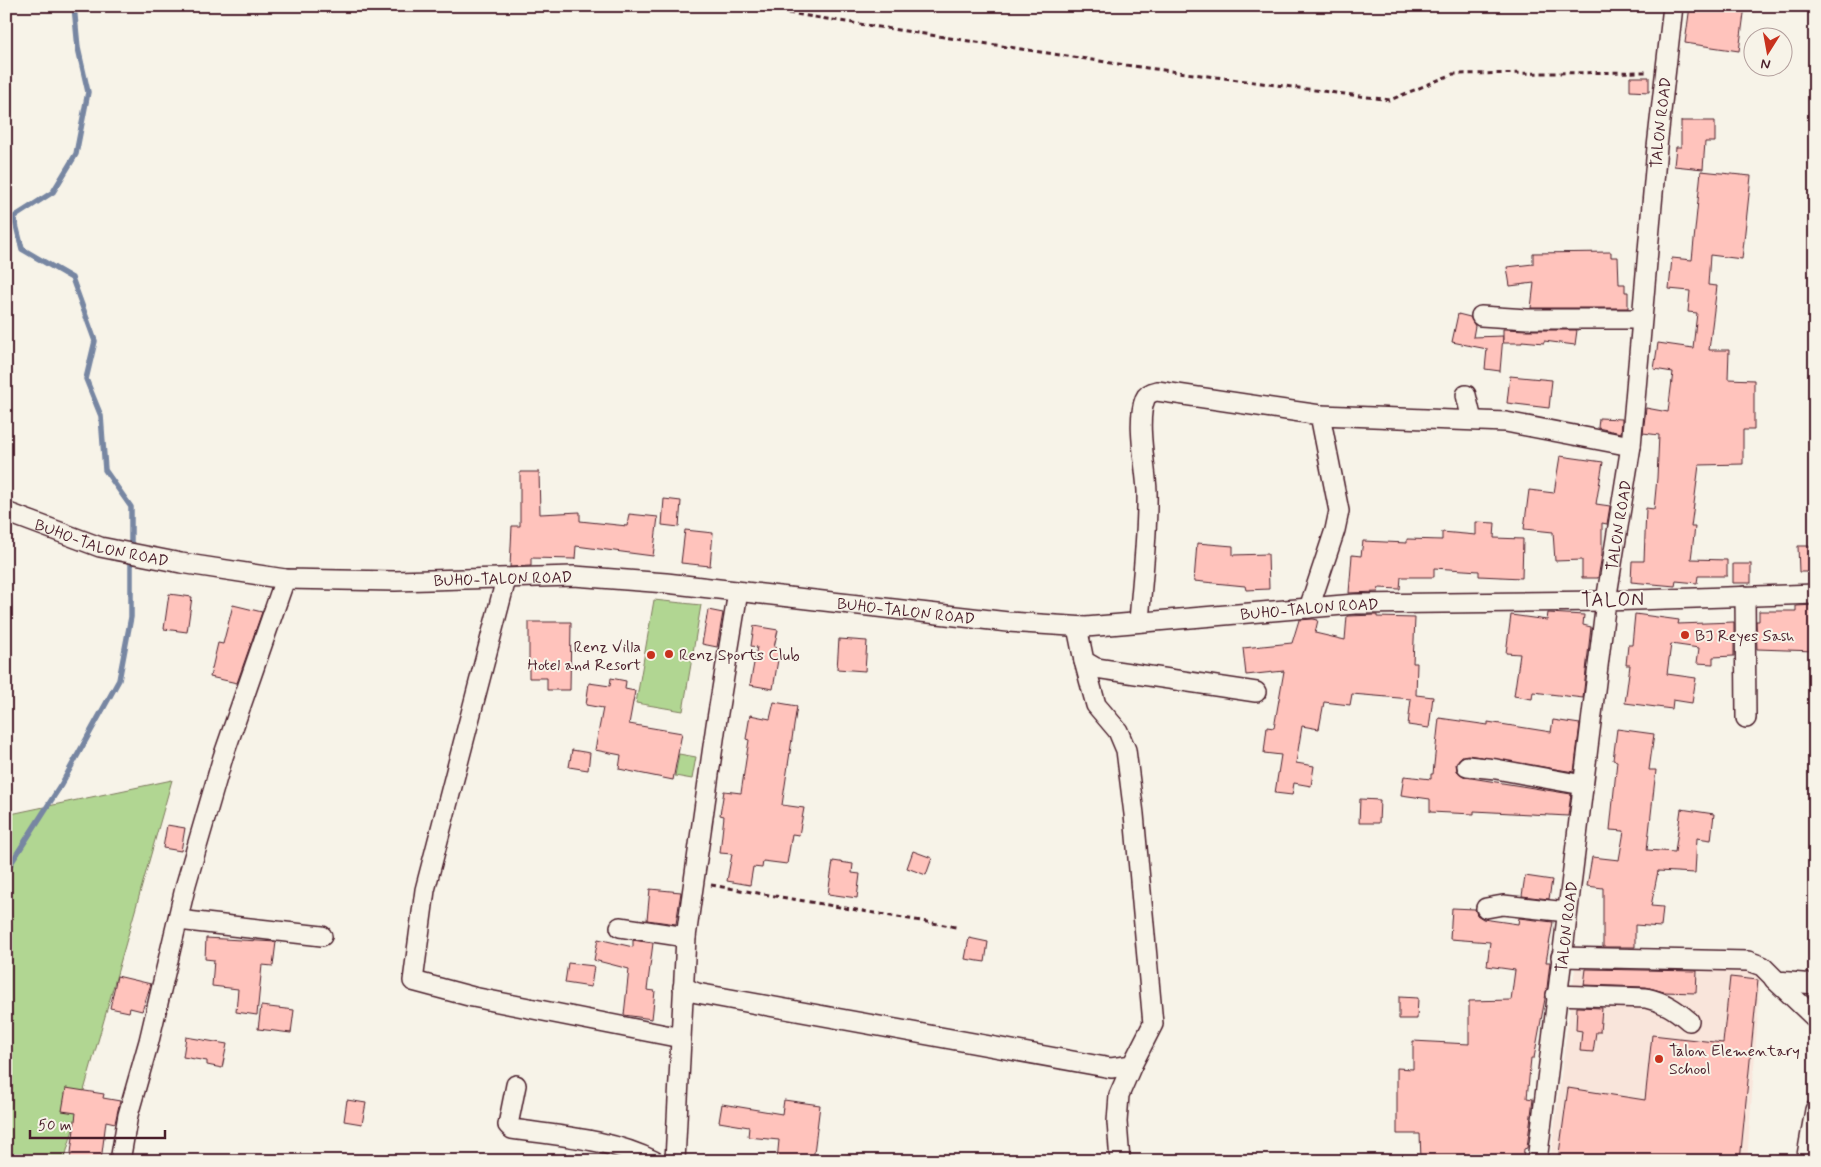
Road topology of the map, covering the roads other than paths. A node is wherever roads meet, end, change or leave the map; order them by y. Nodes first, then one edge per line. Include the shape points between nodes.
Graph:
1 (1672, 6) edge
2 (1481, 316) dead end
3 (1641, 320) junction
4 (1466, 395) dead end
5 (1320, 415) junction
6 (1472, 420) junction
7 (1631, 446) junction
8 (6, 512) edge
9 (285, 579) junction
10 (506, 579) junction
11 (738, 592) junction
12 (1815, 594) edge
13 (1745, 596) junction
14 (1606, 601) junction
15 (1309, 608) junction
16 (1139, 622) junction
17 (1077, 626) junction
18 (1084, 661) junction
19 (1256, 692) dead end
20 (1746, 718) dead end
21 (1467, 766) dead end
22 (1583, 785) junction
23 (1486, 908) dead end
24 (1567, 912) junction
25 (178, 920) junction
26 (620, 927) dead end
27 (322, 936) dead end
28 (686, 937) junction
29 (1561, 957) junction
30 (1774, 979) junction
31 (1815, 984) edge
32 (683, 987) junction
33 (1556, 995) junction
34 (1815, 1018) edge
35 (1689, 1021) dead end
36 (681, 1038) junction
37 (1132, 1066) junction
38 (516, 1085) dead end
39 (1815, 1110) edge
40 (1813, 1133) edge
41 (120, 1161) edge
42 (654, 1161) edge
43 (674, 1161) edge
44 (1120, 1161) edge
45 (1537, 1161) edge
46 (1806, 1161) edge

1 - 3 street, TALON ROAD
2 - 3 street
3 - 7 street, TALON ROAD
4 - 6 street
5 - 6 street
5 - 15 street via 1339,511
5 - 16 street via 1157,391 1146,397 1142,442 1147,491
6 - 7 street via 1506,422
7 - 14 street, TALON ROAD
8 - 9 street, BUHO-TALON ROAD via 100,547
9 - 10 street, BUHO-TALON ROAD
9 - 25 street via 223,757
10 - 11 street, BUHO-TALON ROAD via 574,576
10 - 36 street via 425,890 413,981 473,997
11 - 17 street, BUHO-TALON ROAD via 982,620
11 - 28 street
12 - 13 street, BUHO-TALON ROAD
13 - 14 street, BUHO-TALON ROAD
13 - 20 street
14 - 15 street, BUHO-TALON ROAD via 1355,604
14 - 22 street, TALON ROAD
15 - 16 street, BUHO-TALON ROAD
16 - 17 street, BUHO-TALON ROAD
17 - 18 street
18 - 19 street via 1096,668
18 - 37 street via 1096,705 1118,731 1126,750 1134,814 1153,1024
21 - 22 street
22 - 24 street, TALON ROAD
23 - 24 street via 1503,906
24 - 29 street, TALON ROAD
25 - 27 street
25 - 41 street via 128,1115
26 - 28 street
28 - 32 street
29 - 30 street via 1748,961 1762,966
29 - 33 street, TALON ROAD
30 - 31 street via 1788,984
30 - 34 street
32 - 36 street
32 - 37 street via 697,993 1111,1068
33 - 35 street via 1659,1000
33 - 45 street, TALON ROAD
36 - 43 street
37 - 44 street via 1119,1096
38 - 42 street via 508,1125 512,1129 611,1145
39 - 40 street
40 - 46 street

